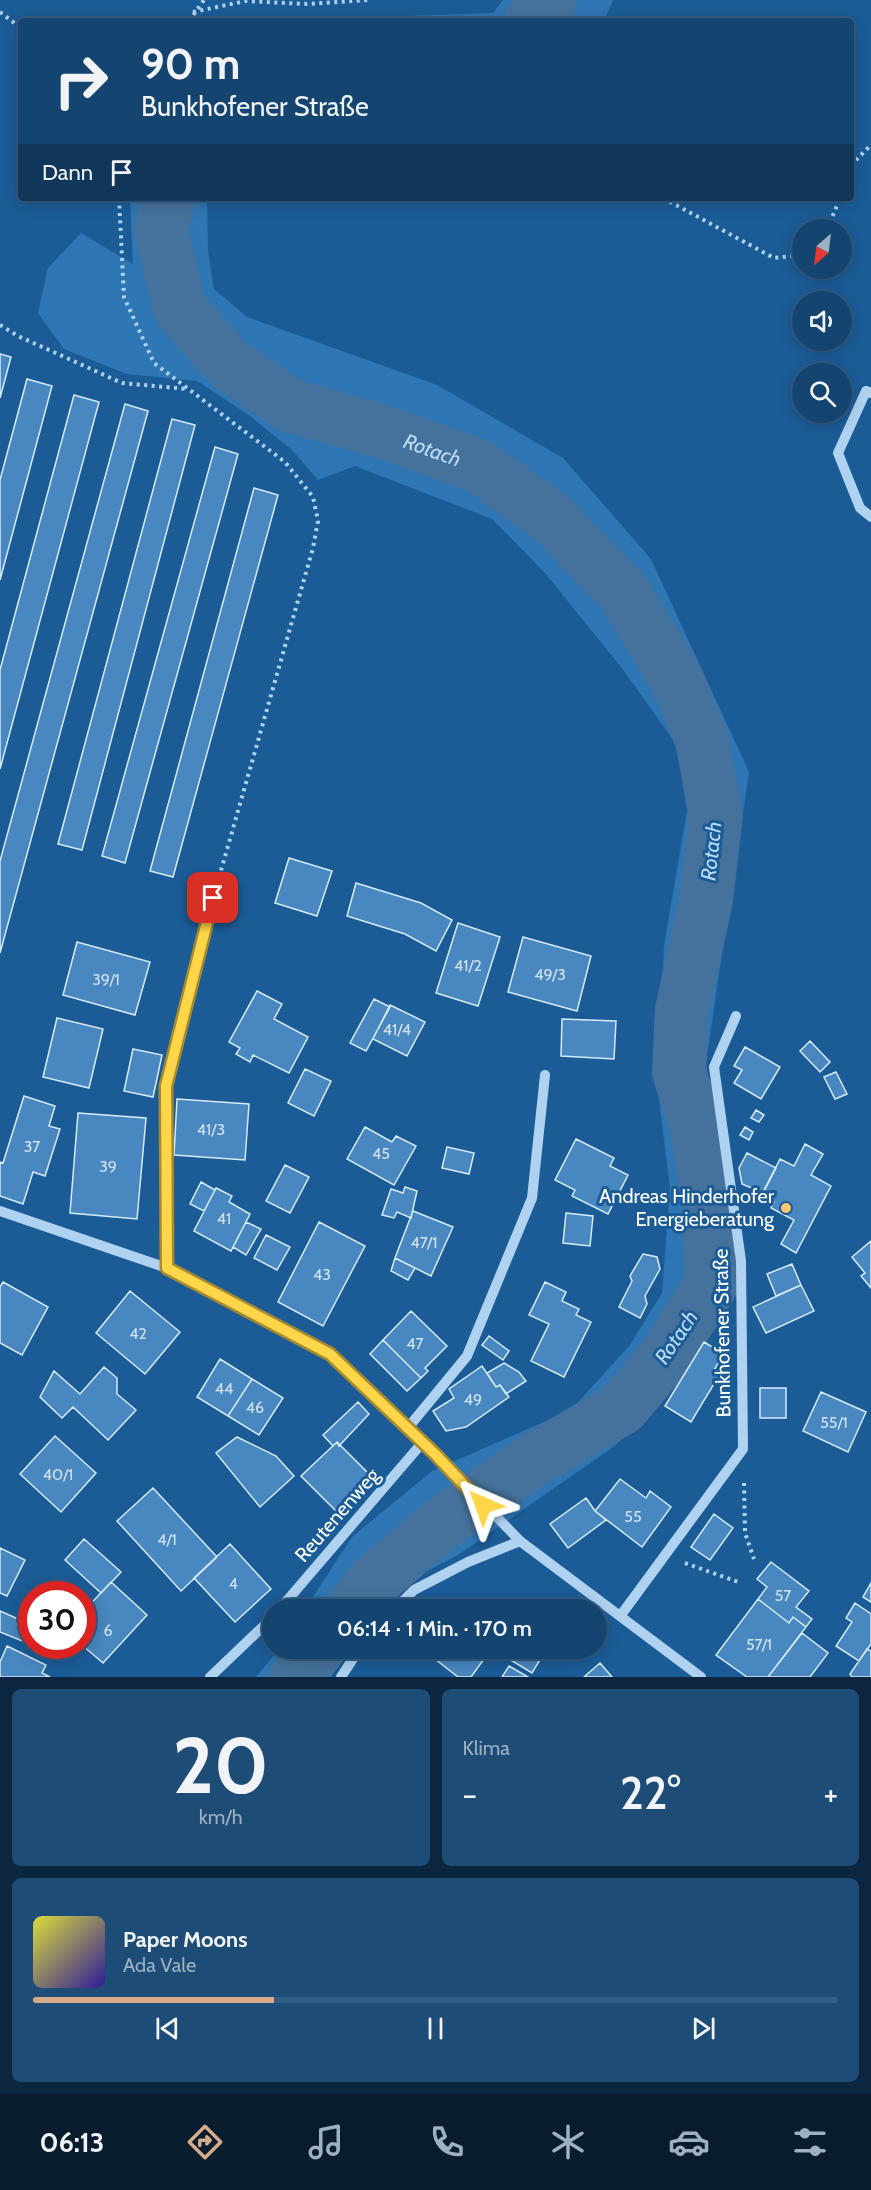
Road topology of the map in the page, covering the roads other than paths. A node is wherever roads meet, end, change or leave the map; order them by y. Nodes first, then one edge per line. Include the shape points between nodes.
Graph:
1 (871, 393) edge
2 (871, 517) edge
3 (213, 898) road end
4 (736, 1016) dead end
5 (545, 1075) dead end
6 (0, 1211) edge
7 (167, 1268) junction
8 (407, 1429) junction
9 (422, 1443) junction
10 (520, 1541) junction
11 (288, 1599) edge
12 (405, 1599) edge
13 (621, 1615) junction
14 (262, 1627) edge
15 (353, 1659) edge
16 (695, 1675) edge
17 (210, 1677) edge
18 (341, 1677) edge

1 - 2 street via 866,391 838,453 860,508
3 - 7 street via 166,1086
4 - 13 street, Bunkhofener Straße via 714,1067 741,1261 743,1449
5 - 8 street via 528,1209 467,1356
6 - 7 street
7 - 8 street via 330,1354
8 - 9 street
9 - 10 street
9 - 11 street, Reutenenweg
10 - 12 street via 468,1562 414,1590
10 - 13 street
13 - 16 street
14 - 17 street
15 - 18 street

